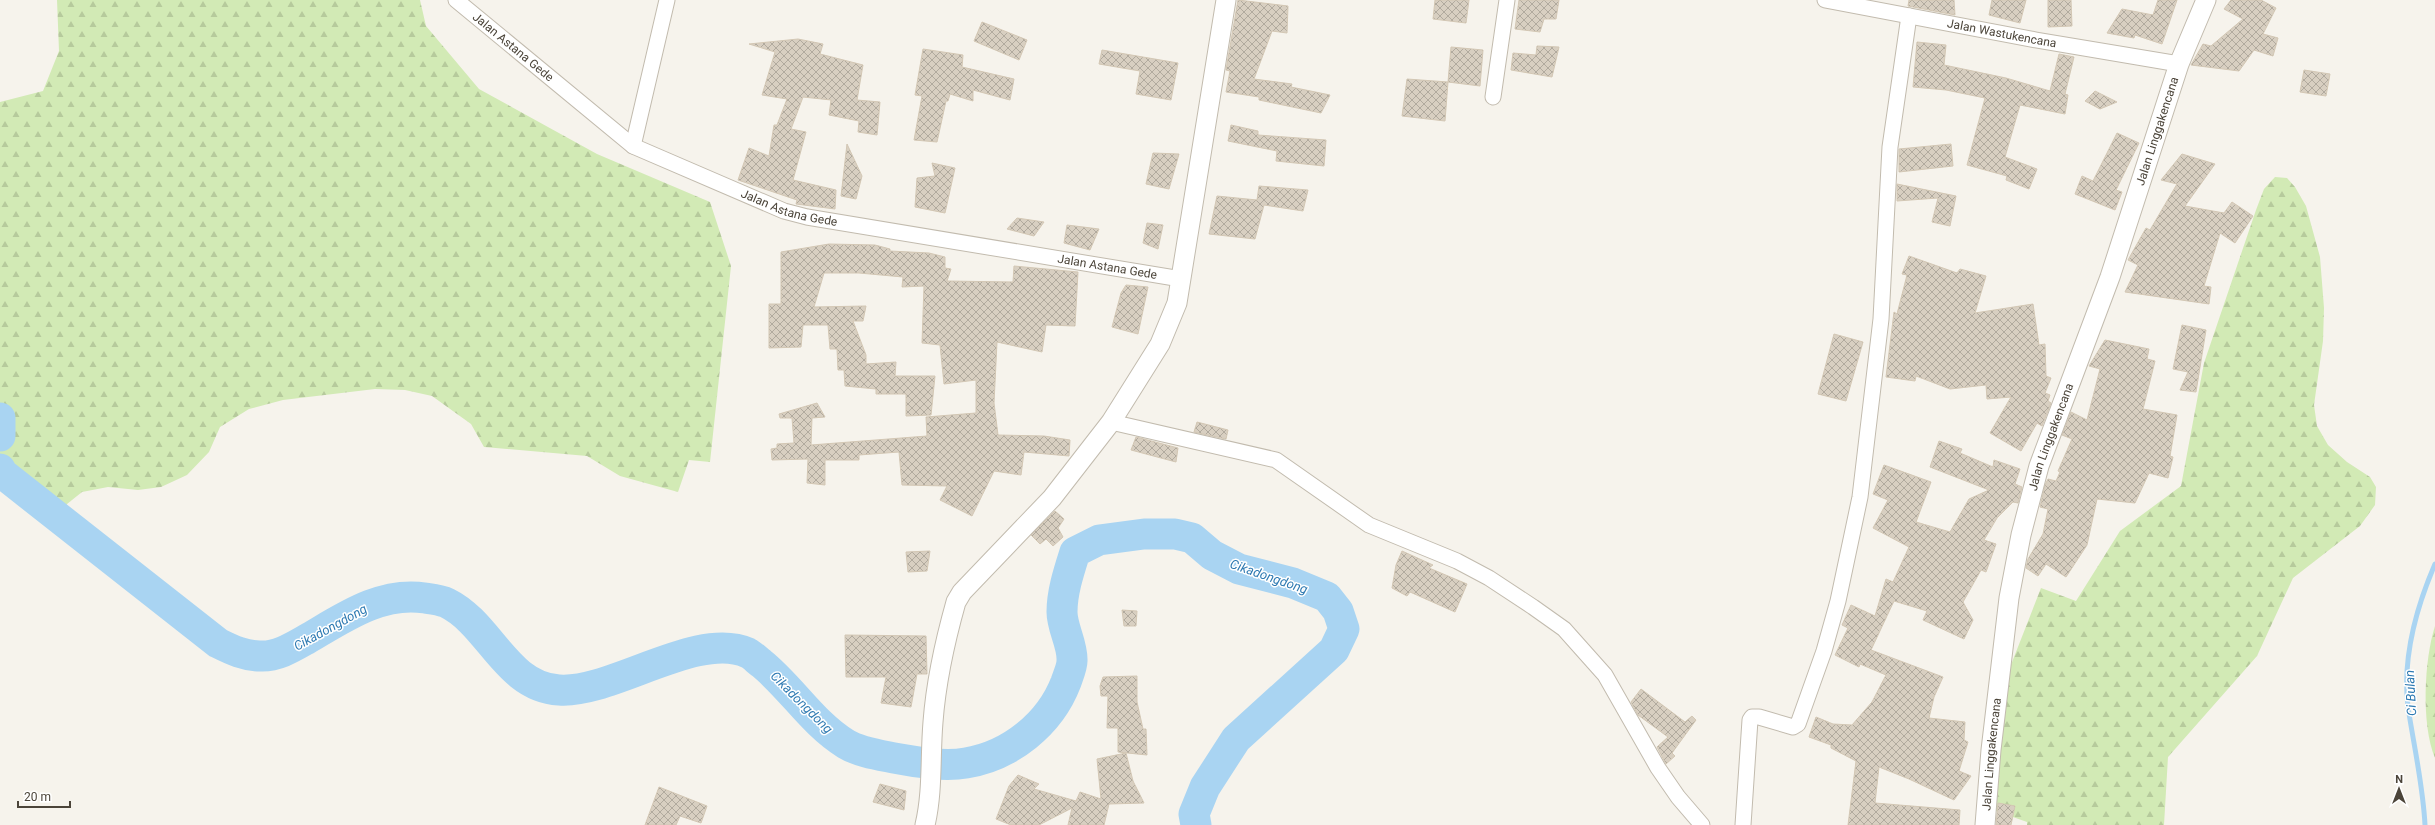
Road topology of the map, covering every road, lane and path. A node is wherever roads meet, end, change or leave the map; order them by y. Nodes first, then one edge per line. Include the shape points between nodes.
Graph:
1 (456, 0) edge
2 (667, 0) edge
3 (1226, 0) edge
4 (1507, 0) edge
5 (1825, 0) edge
6 (2206, 0) edge
7 (1909, 16) junction
8 (2179, 64) junction
9 (1493, 97) dead end
10 (633, 146) junction
11 (1181, 279) junction
12 (1111, 422) junction
13 (925, 825) edge
14 (1702, 825) edge
15 (1743, 825) edge
16 (1985, 825) edge

1 - 10 street, Jalan Astana Gede
2 - 10 street
3 - 11 street
4 - 9 street
5 - 7 street, Jalan Wastukencana
6 - 8 street, Jalan Linggakencana
7 - 8 street, Jalan Wastukencana
7 - 15 street via 1891,133 1881,319 1852,544 1824,651 1798,724 1793,727 1759,717 1752,717 1750,720
8 - 16 street, Jalan Linggakencana via 2110,277 2039,466 2021,535 2008,598
10 - 11 street, Jalan Astana Gede via 770,205 807,217
11 - 12 street via 1178,303 1163,338 1145,371
12 - 13 street via 1056,493 962,592 956,602 938,681 932,782
12 - 14 street via 1276,460 1369,525 1456,561 1489,578 1533,607 1564,629 1605,675 1658,768

